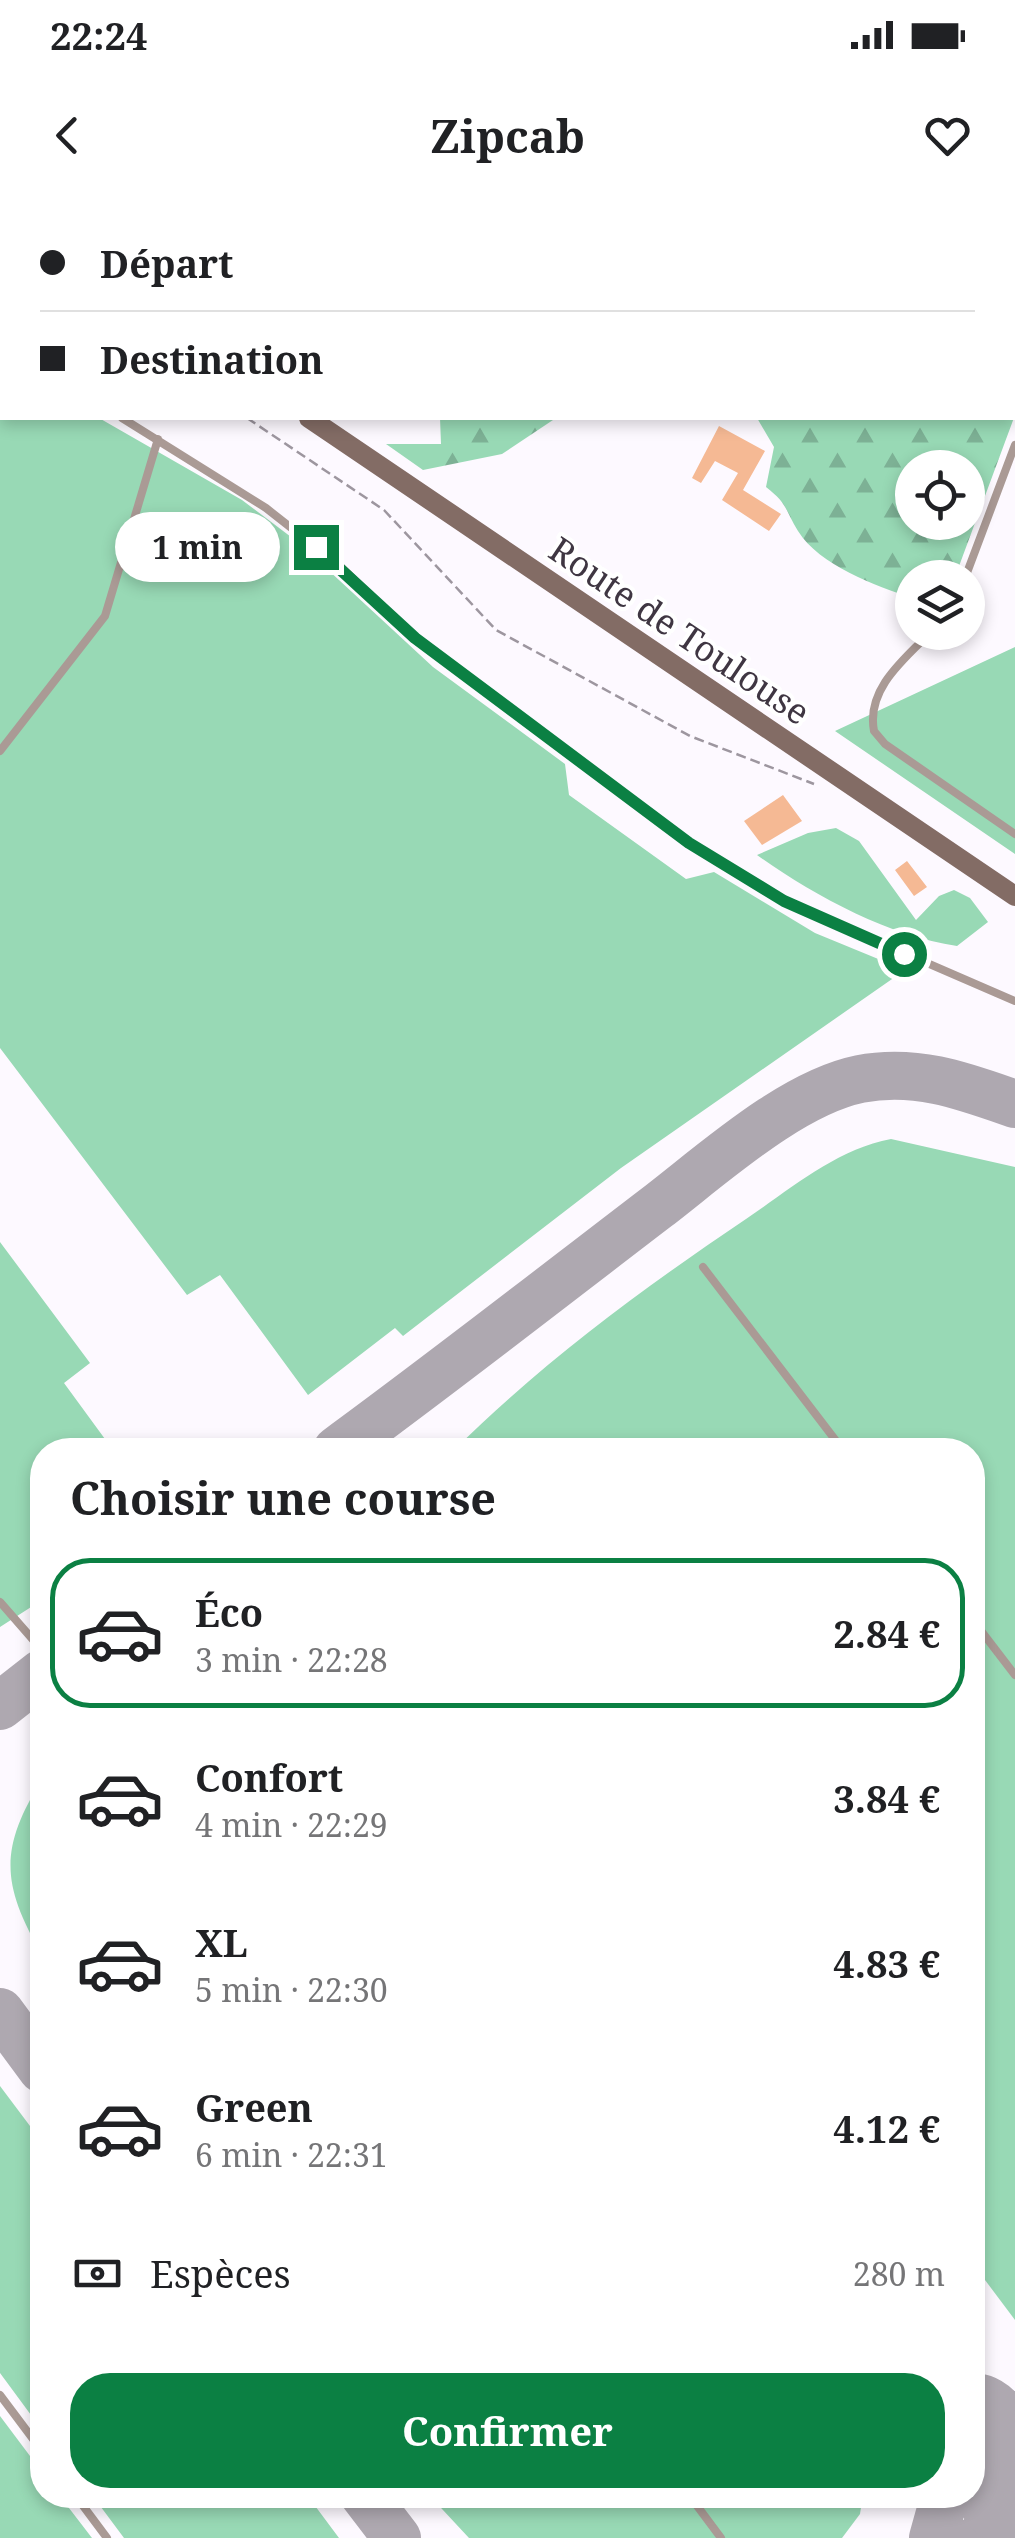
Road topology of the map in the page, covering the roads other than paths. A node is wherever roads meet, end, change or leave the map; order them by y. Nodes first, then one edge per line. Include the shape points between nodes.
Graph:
1 (125, 420) edge
2 (313, 420) edge
3 (158, 439) junction
4 (1015, 445) edge
5 (972, 560) edge
6 (914, 650) edge
7 (0, 750) edge
8 (1015, 834) edge
9 (1015, 896) edge
10 (1015, 1001) edge
11 (704, 1268) dead end
12 (834, 1438) edge
13 (0, 1602) edge
14 (30, 1636) edge
15 (985, 1636) edge
16 (1015, 1675) edge
17 (0, 2395) edge
18 (30, 2435) edge
19 (86, 2508) edge
20 (699, 2508) edge
21 (108, 2538) edge
22 (722, 2538) edge

1 - 3 lane
2 - 9 main road, Route de Toulouse
3 - 7 lane via 105,616
3 - 10 lane via 266,508 415,638 689,843 784,901
4 - 5 lane
6 - 8 lane via 874,704 874,731
11 - 12 lane
13 - 14 lane
15 - 16 lane
17 - 18 lane
19 - 21 lane
20 - 22 lane

